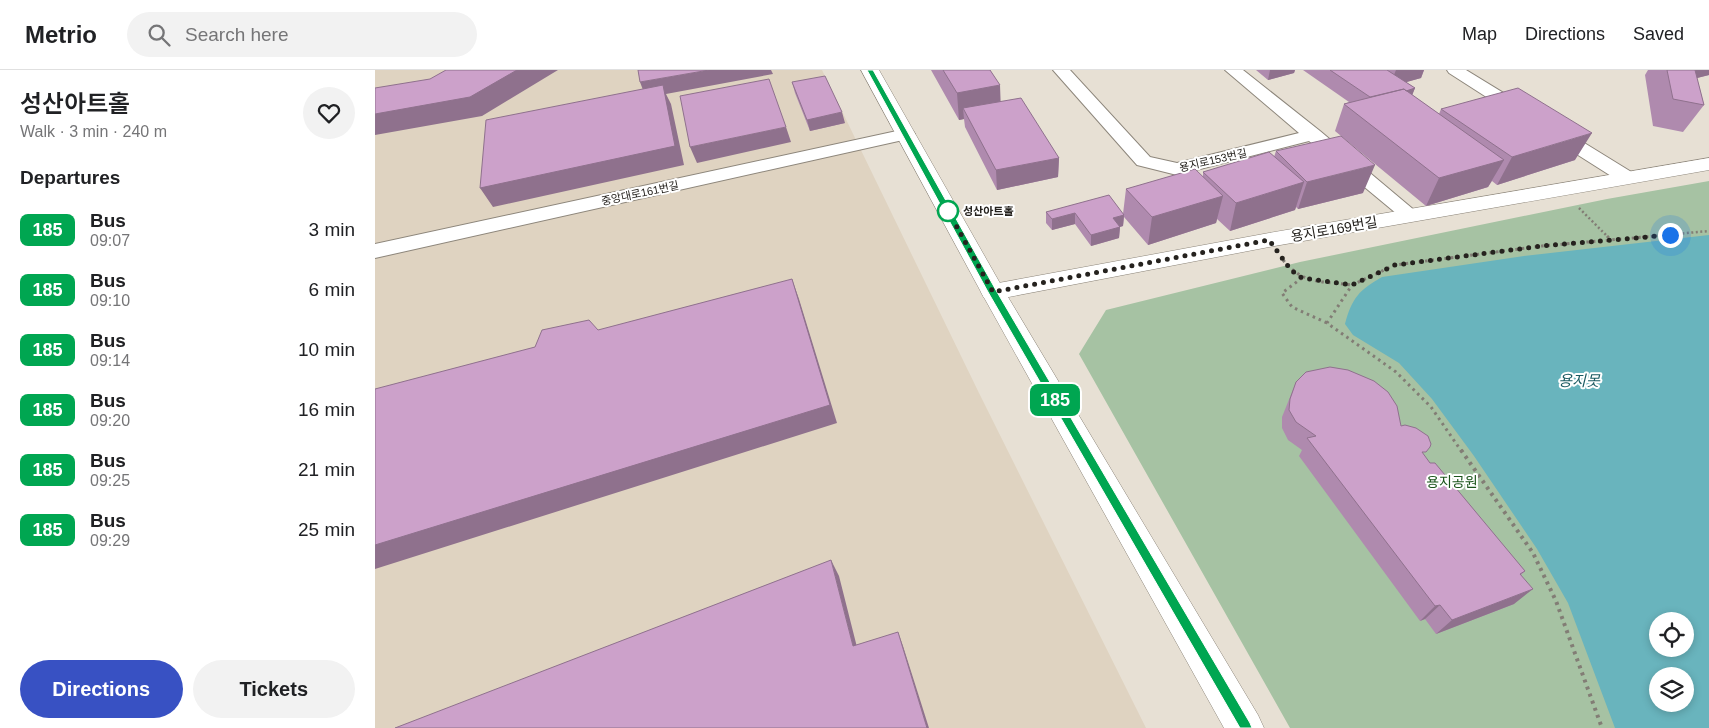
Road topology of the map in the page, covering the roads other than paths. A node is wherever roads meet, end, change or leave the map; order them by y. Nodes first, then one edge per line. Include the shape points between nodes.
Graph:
1 (870, 70) edge
2 (1061, 70) edge
3 (1233, 70) edge
4 (1455, 70) edge
5 (906, 134) junction
6 (1314, 135) junction
7 (1709, 164) edge
8 (1626, 177) junction
9 (1410, 215) junction
10 (375, 251) edge
11 (993, 292) junction
12 (1245, 728) edge

1 - 5 main road
2 - 6 street, 용지로153번길 via 1144,162 1177,169
3 - 6 street, 용지로169번길
4 - 8 street
5 - 10 street, 중앙대로161번길
5 - 11 main road
6 - 9 street, 용지로169번길
7 - 8 main road, 용지로169번길
8 - 9 main road, 용지로169번길
9 - 11 main road, 용지로169번길
11 - 12 main road

